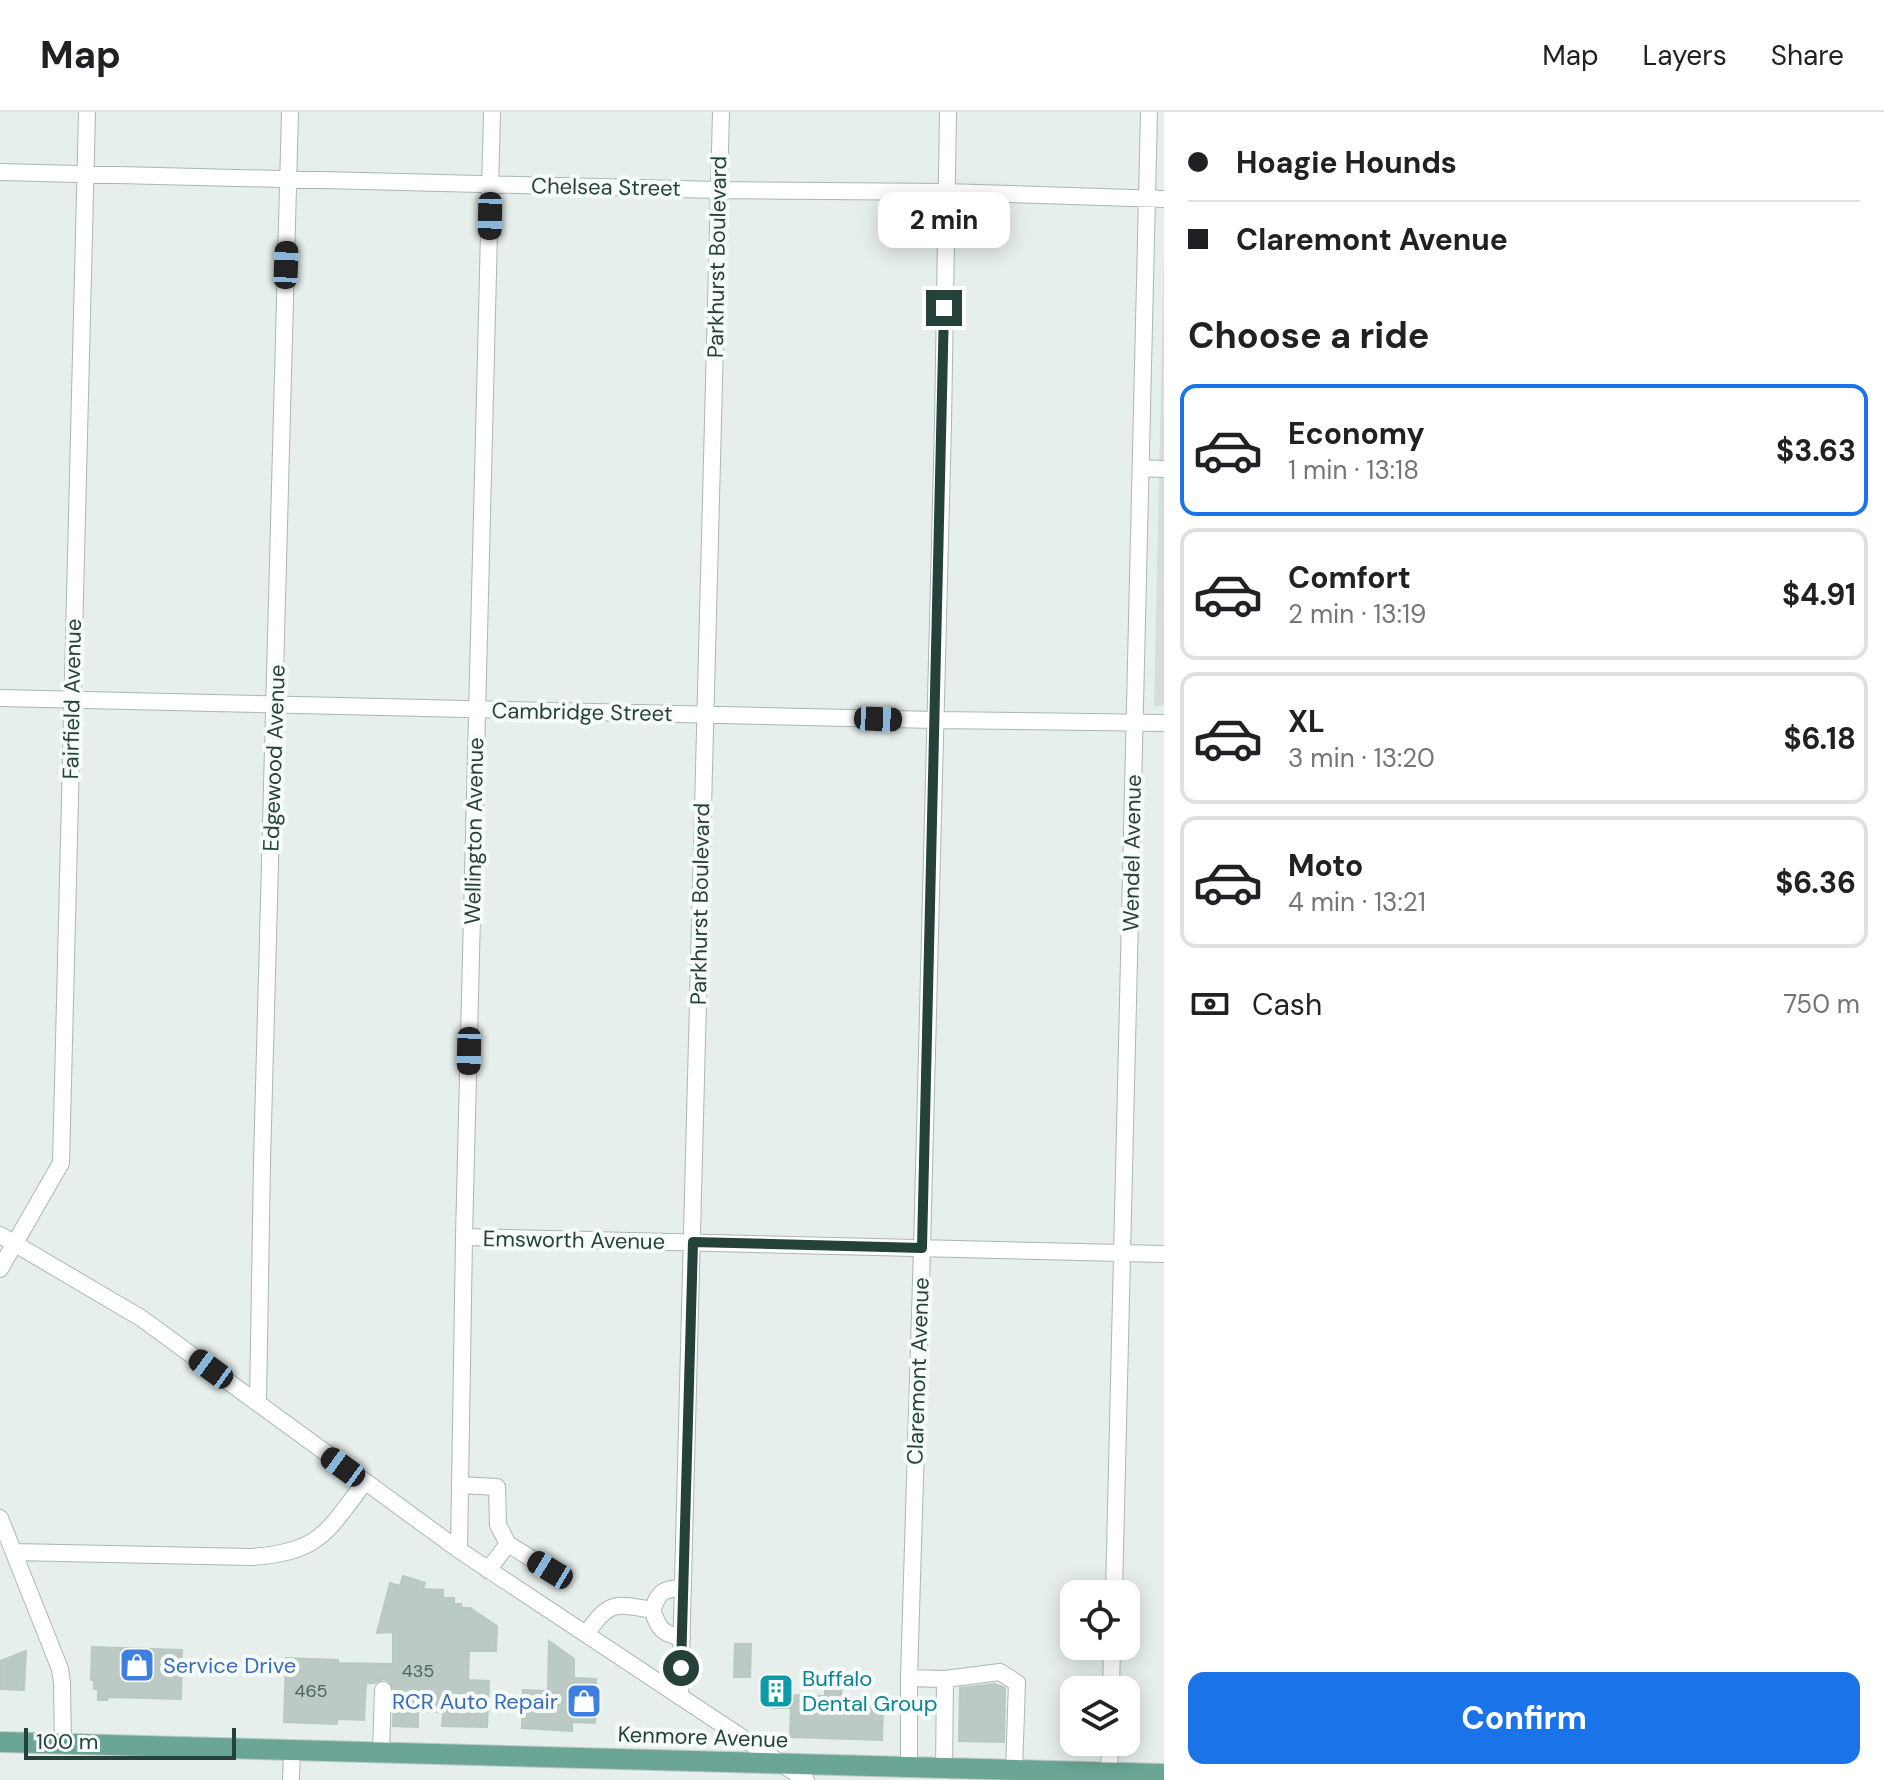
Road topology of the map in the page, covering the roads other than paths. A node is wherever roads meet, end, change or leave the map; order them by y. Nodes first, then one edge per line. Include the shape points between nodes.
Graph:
1 (87, 112) edge
2 (290, 112) edge
3 (492, 112) edge
4 (721, 112) edge
5 (948, 112) edge
6 (1149, 112) edge
7 (0, 172) edge
8 (85, 174) junction
9 (288, 179) junction
10 (491, 184) junction
11 (718, 190) junction
12 (946, 192) junction
13 (1156, 199) edge
14 (1141, 468) junction
15 (1164, 469) edge
16 (0, 698) edge
17 (72, 700) junction
18 (275, 704) junction
19 (478, 709) junction
20 (706, 714) junction
21 (935, 720) junction
22 (1135, 723) junction
23 (1164, 723) edge
24 (464, 1237) junction
25 (7, 1240) edge
26 (693, 1242) junction
27 (922, 1248) junction
28 (1123, 1253) junction
29 (1164, 1254) edge
30 (0, 1269) edge
31 (258, 1403) junction
32 (365, 1482) junction
33 (460, 1485) junction
34 (0, 1518) edge
35 (508, 1544) junction
36 (459, 1550) junction
37 (14, 1552) junction
38 (488, 1570) junction
39 (550, 1570) dead end
40 (1114, 1580) edge
41 (683, 1588) junction
42 (652, 1610) junction
43 (586, 1634) junction
44 (682, 1638) junction
45 (909, 1678) junction
46 (945, 1679) junction
47 (383, 1690) dead end
48 (680, 1697) junction
49 (0, 1742) edge
50 (63, 1744) junction
51 (292, 1750) junction
52 (381, 1752) junction
53 (1110, 1756) edge
54 (779, 1763) junction
55 (909, 1767) junction
56 (1014, 1770) junction
57 (937, 1772) edge
58 (1109, 1772) junction
59 (1164, 1774) edge
60 (1062, 1776) edge
61 (291, 1780) edge
62 (806, 1780) edge

1 - 8 street, Fairfield Avenue
2 - 9 street, Edgewood Avenue
3 - 10 street, Wellington Avenue
4 - 11 street, Parkhurst Boulevard
5 - 12 street, Claremont Avenue
6 - 13 street, Wendel Avenue
7 - 8 street, Chelsea Street
8 - 9 street, Chelsea Street
8 - 17 street, Fairfield Avenue
9 - 10 street, Chelsea Street
9 - 18 street, Edgewood Avenue
10 - 11 street, Chelsea Street
10 - 19 street, Wellington Avenue
11 - 12 street, Chelsea Street
11 - 20 street, Parkhurst Boulevard
12 - 13 street, Chelsea Street
12 - 21 street, Claremont Avenue
13 - 14 street, Wendel Avenue
14 - 15 street
14 - 22 street, Wendel Avenue
16 - 17 street, Cambridge Street
17 - 18 street, Cambridge Street
17 - 25 street, Fairfield Avenue via 61,1163
18 - 19 street, Cambridge Street
18 - 31 street, Edgewood Avenue
19 - 20 street, Cambridge Street
19 - 24 street, Wellington Avenue
20 - 21 street, Cambridge Street
20 - 26 street, Parkhurst Boulevard
21 - 22 street, Cambridge Street
21 - 27 street, Claremont Avenue
22 - 23 street, Cambridge Street
22 - 28 street, Wendel Avenue
24 - 26 street, Emsworth Avenue
24 - 33 street, Wellington Avenue
25 - 30 street, Fairfield Avenue
25 - 31 street via 141,1318
26 - 27 street, Emsworth Avenue
26 - 41 street, Parkhurst Boulevard
27 - 28 street, Emsworth Avenue
27 - 45 street, Claremont Avenue
28 - 29 street, Emsworth Avenue
28 - 40 street, Wendel Avenue
31 - 32 street
32 - 36 street
32 - 37 street via 327,1532 296,1551 278,1555
33 - 35 street via 497,1487 498,1525
33 - 36 street, Wellington Avenue
34 - 37 street
35 - 38 street
35 - 39 street
36 - 38 street
37 - 50 street via 60,1669
38 - 43 street
41 - 42 street via 667,1589
41 - 44 street, Parkhurst Boulevard
42 - 43 street via 612,1606
42 - 44 street via 659,1628
43 - 48 street
44 - 48 street, Parkhurst Boulevard
45 - 46 street
45 - 55 street, Claremont Avenue
46 - 56 street via 1000,1672 1017,1683
46 - 57 street
47 - 52 street
48 - 54 street
49 - 50 main road, Kenmore Avenue
50 - 51 main road, Kenmore Avenue
51 - 52 main road, Kenmore Avenue
51 - 61 street
52 - 54 main road, Kenmore Avenue
53 - 58 street
54 - 55 main road, Kenmore Avenue
54 - 62 street
55 - 57 main road, Kenmore Avenue
56 - 57 main road, Kenmore Avenue
56 - 60 main road, Kenmore Avenue
58 - 59 main road, Kenmore Avenue
58 - 60 main road, Kenmore Avenue

